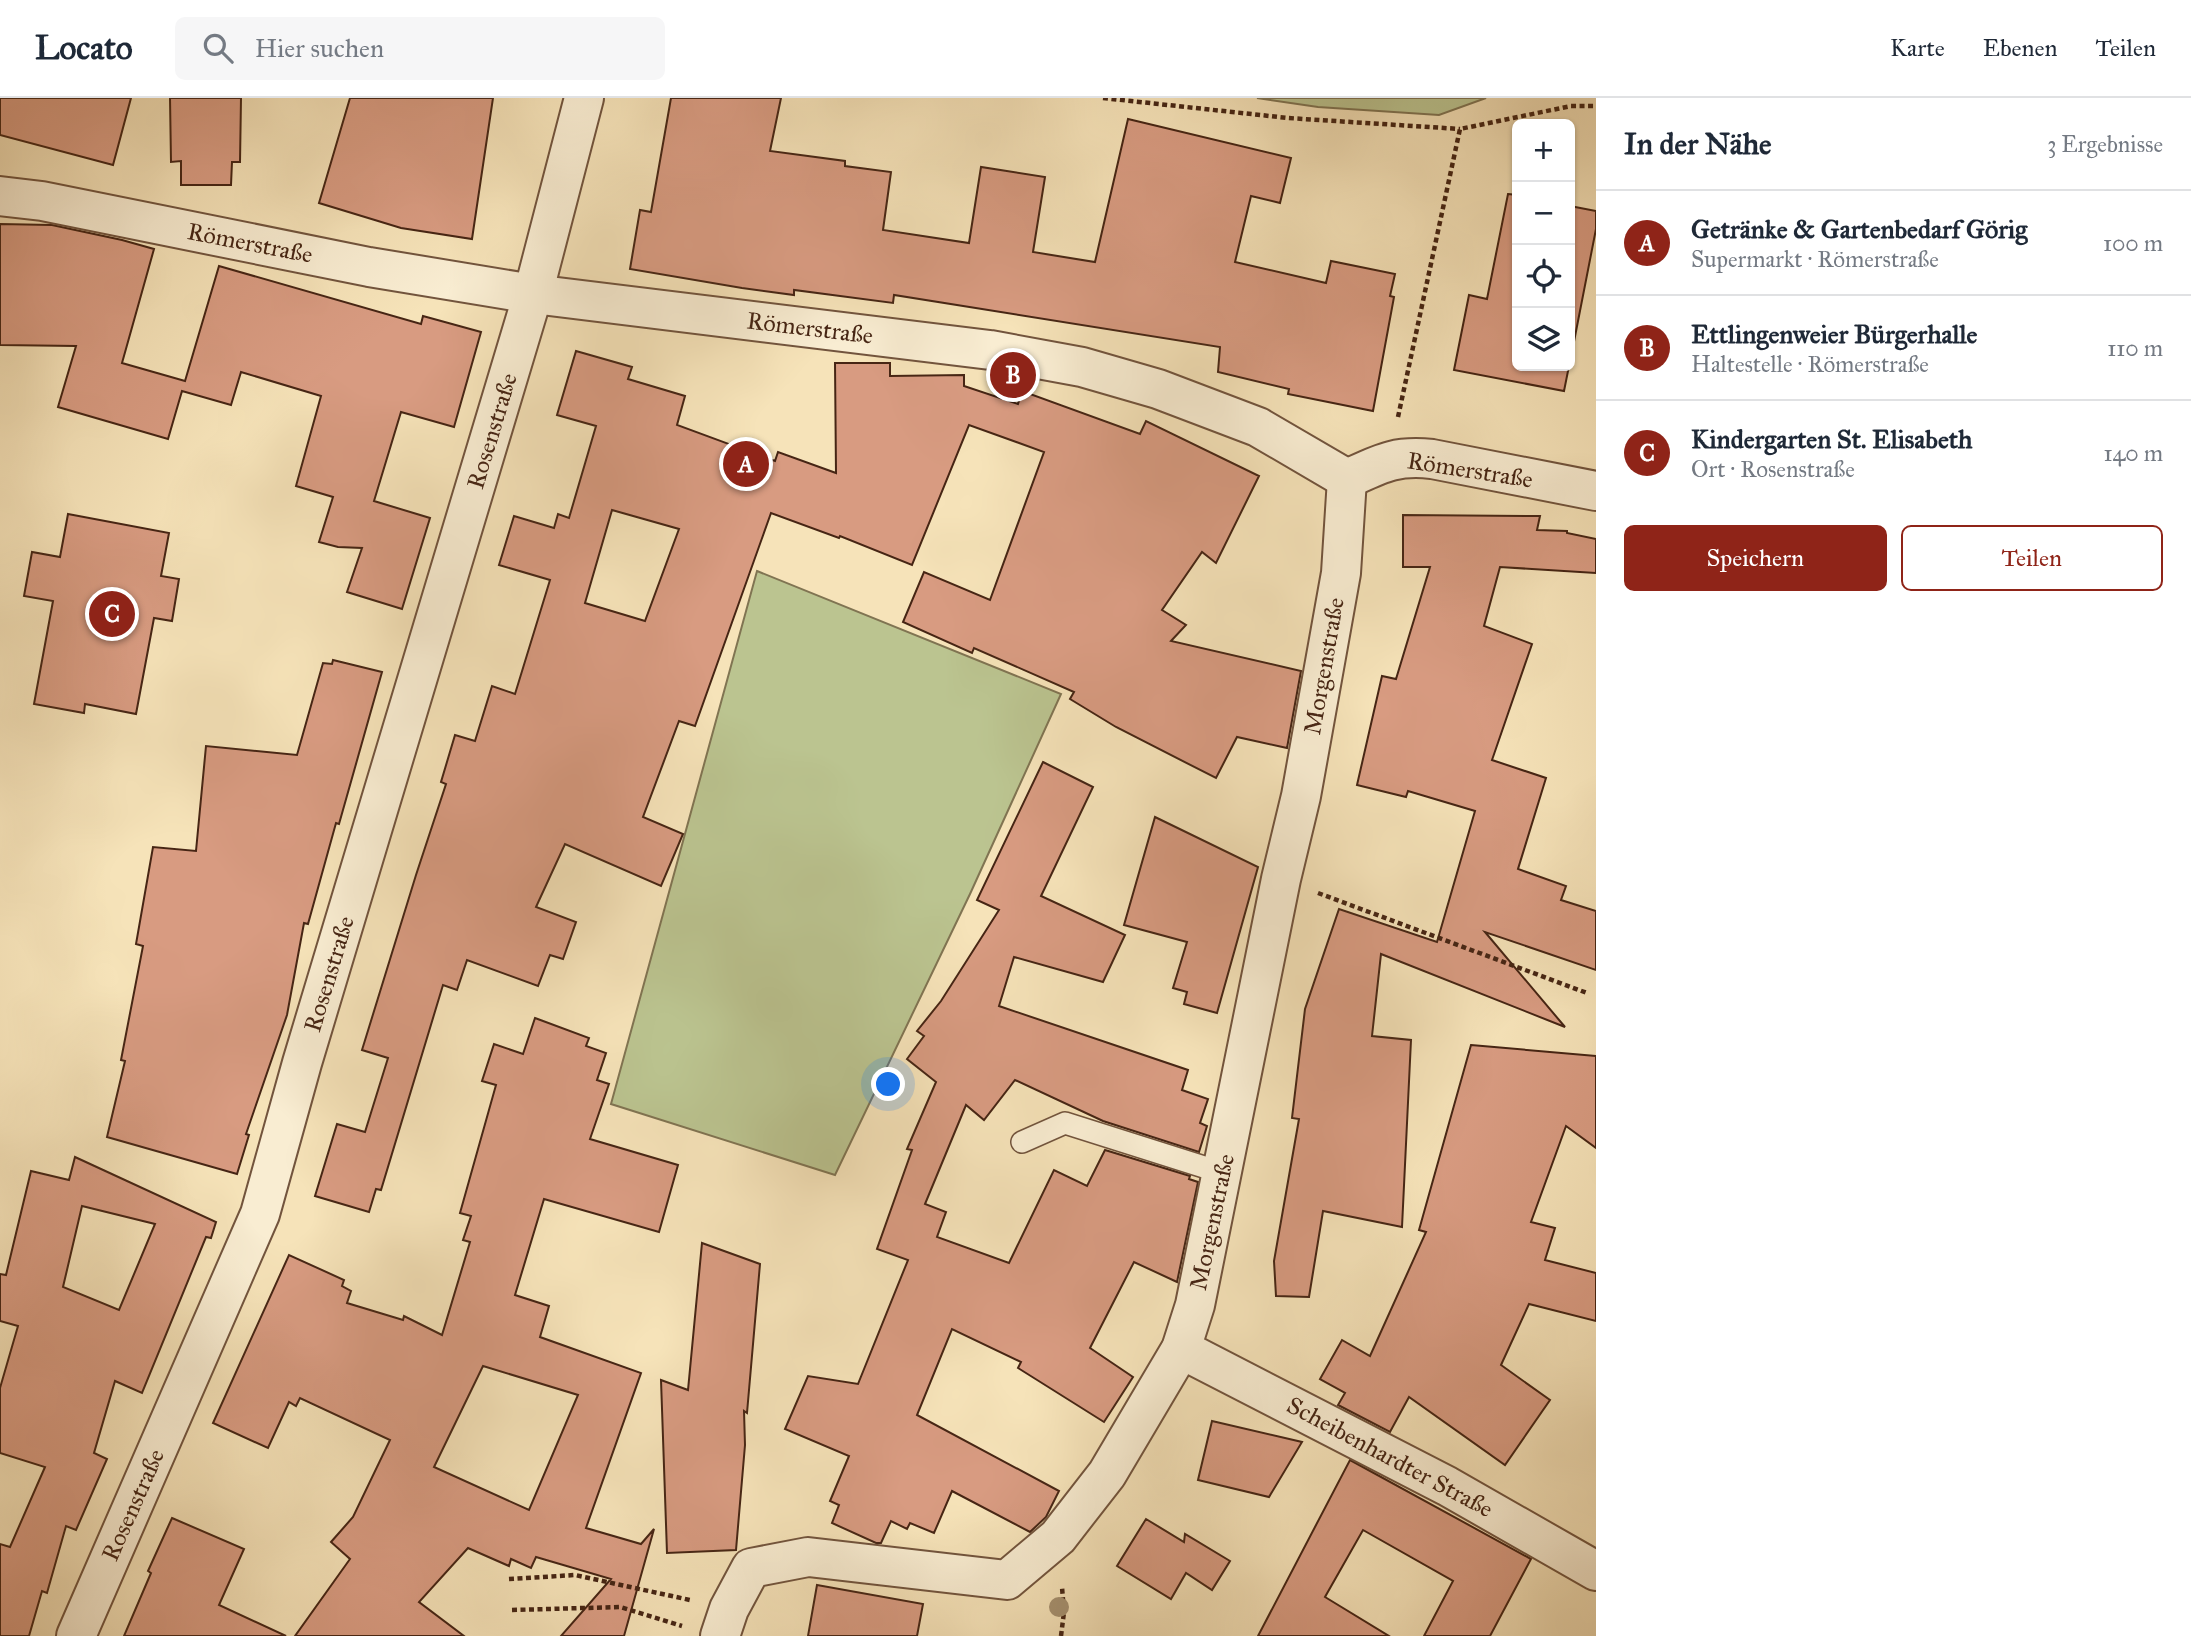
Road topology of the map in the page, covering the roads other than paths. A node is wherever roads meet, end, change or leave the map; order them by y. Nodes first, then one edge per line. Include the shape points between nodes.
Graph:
1 (584, 98) edge
2 (0, 196) edge
3 (533, 294) junction
4 (1347, 479) junction
5 (1596, 491) edge
6 (1022, 1142) dead end
7 (1223, 1173) junction
8 (1181, 1349) junction
9 (1596, 1571) edge
10 (712, 1624) edge
11 (76, 1636) edge

1 - 3 street, Rosenstraße
2 - 3 street, Römerstraße
3 - 4 street, Römerstraße via 990,350 1082,367 1158,388 1258,427
3 - 11 street, Rosenstraße via 260,1214
4 - 5 street, Römerstraße via 1408,456
4 - 7 street, Morgenstraße via 1341,573 1301,796
6 - 7 lane via 1065,1124
7 - 8 street, Morgenstraße
8 - 9 street, Scheibenhardter Straße via 1447,1486
8 - 10 street, Morgenstraße via 1107,1474 1058,1537 1007,1580 808,1557 751,1568

